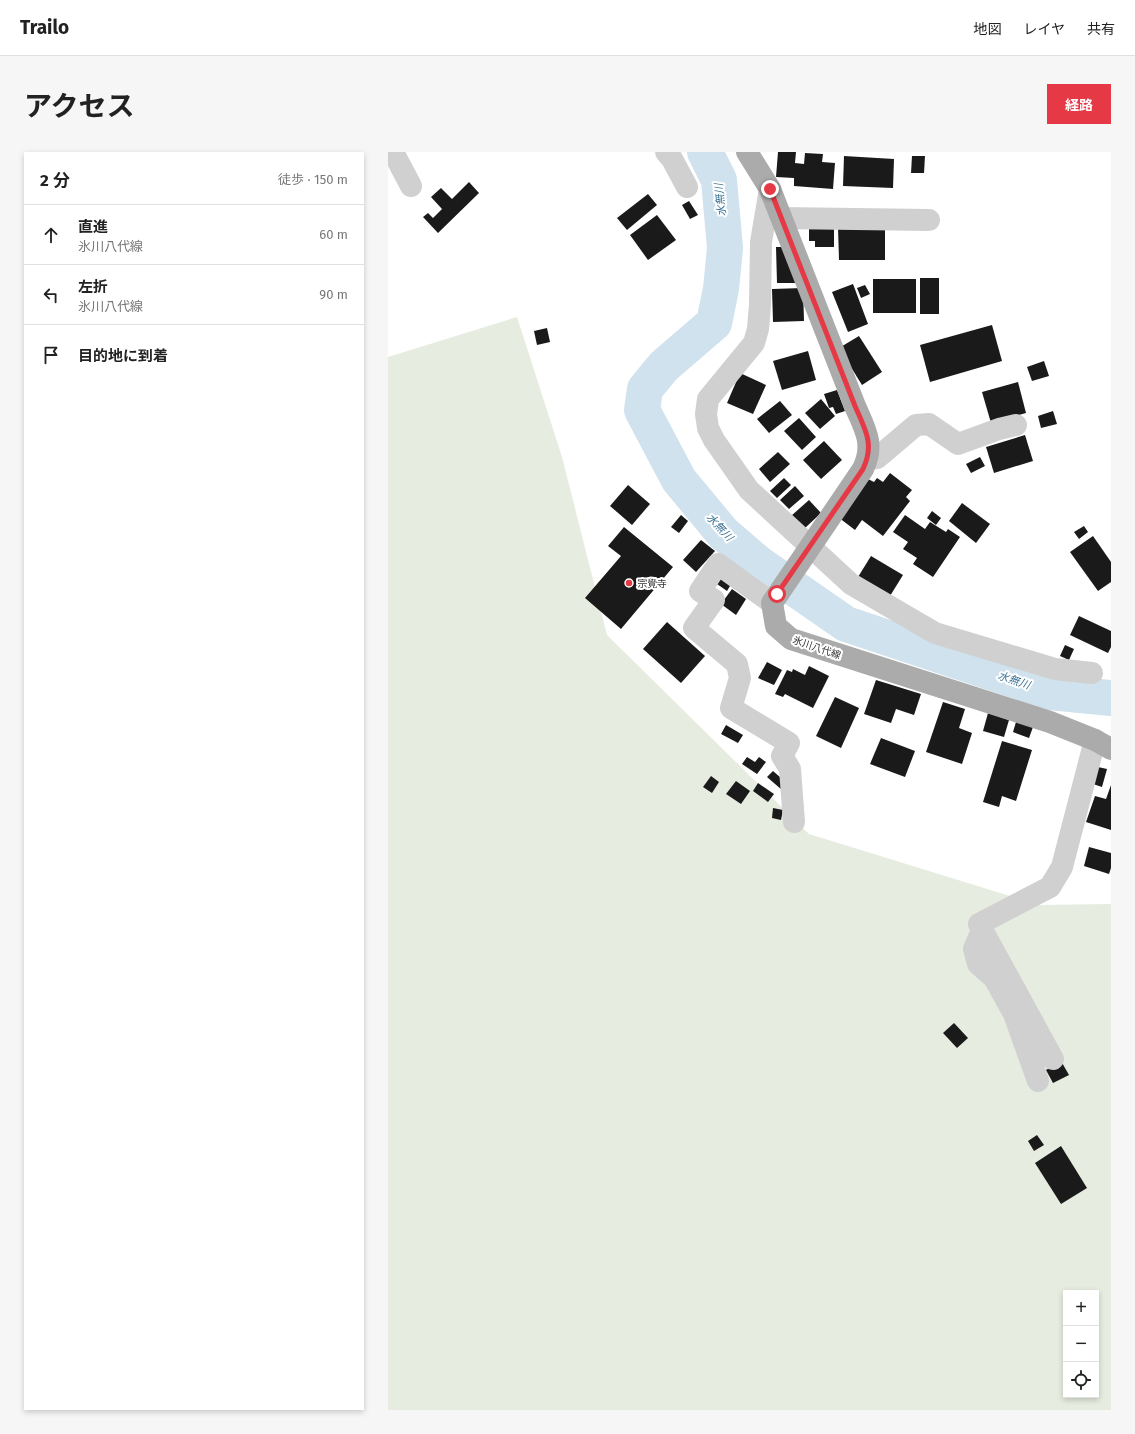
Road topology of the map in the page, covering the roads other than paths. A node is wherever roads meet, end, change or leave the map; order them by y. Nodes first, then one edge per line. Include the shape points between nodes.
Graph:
1 (393, 152) edge
2 (666, 152) edge
3 (747, 152) edge
4 (411, 186) dead end
5 (687, 187) dead end
6 (770, 189) junction
7 (781, 218) junction
8 (929, 220) dead end
9 (1016, 425) dead end
10 (868, 459) junction
11 (808, 548) junction
12 (774, 598) junction
13 (1092, 673) dead end
14 (1103, 745) edge
15 (794, 822) dead end
16 (982, 930) junction
17 (1053, 1059) dead end
18 (1038, 1082) dead end

1 - 4 street
2 - 5 street
3 - 6 main road
6 - 7 main road
6 - 11 street via 761,242 758,329 754,343 708,399 706,414 708,428 714,440 749,490
7 - 8 street
7 - 10 main road via 867,434
9 - 10 street via 958,444 929,424 916,425 877,458
10 - 11 main road
11 - 12 main road
11 - 13 street via 851,584 935,633 1055,669
12 - 14 main road, 氷川八代線 via 776,626 791,639 1050,722
12 - 15 street via 718,564 700,590 714,600 694,628 737,664 740,678 731,708 789,743 782,756 790,769
14 - 16 street via 1062,867 1050,887 979,924
16 - 17 street
16 - 18 street via 974,949 978,964 994,978 1014,1014

